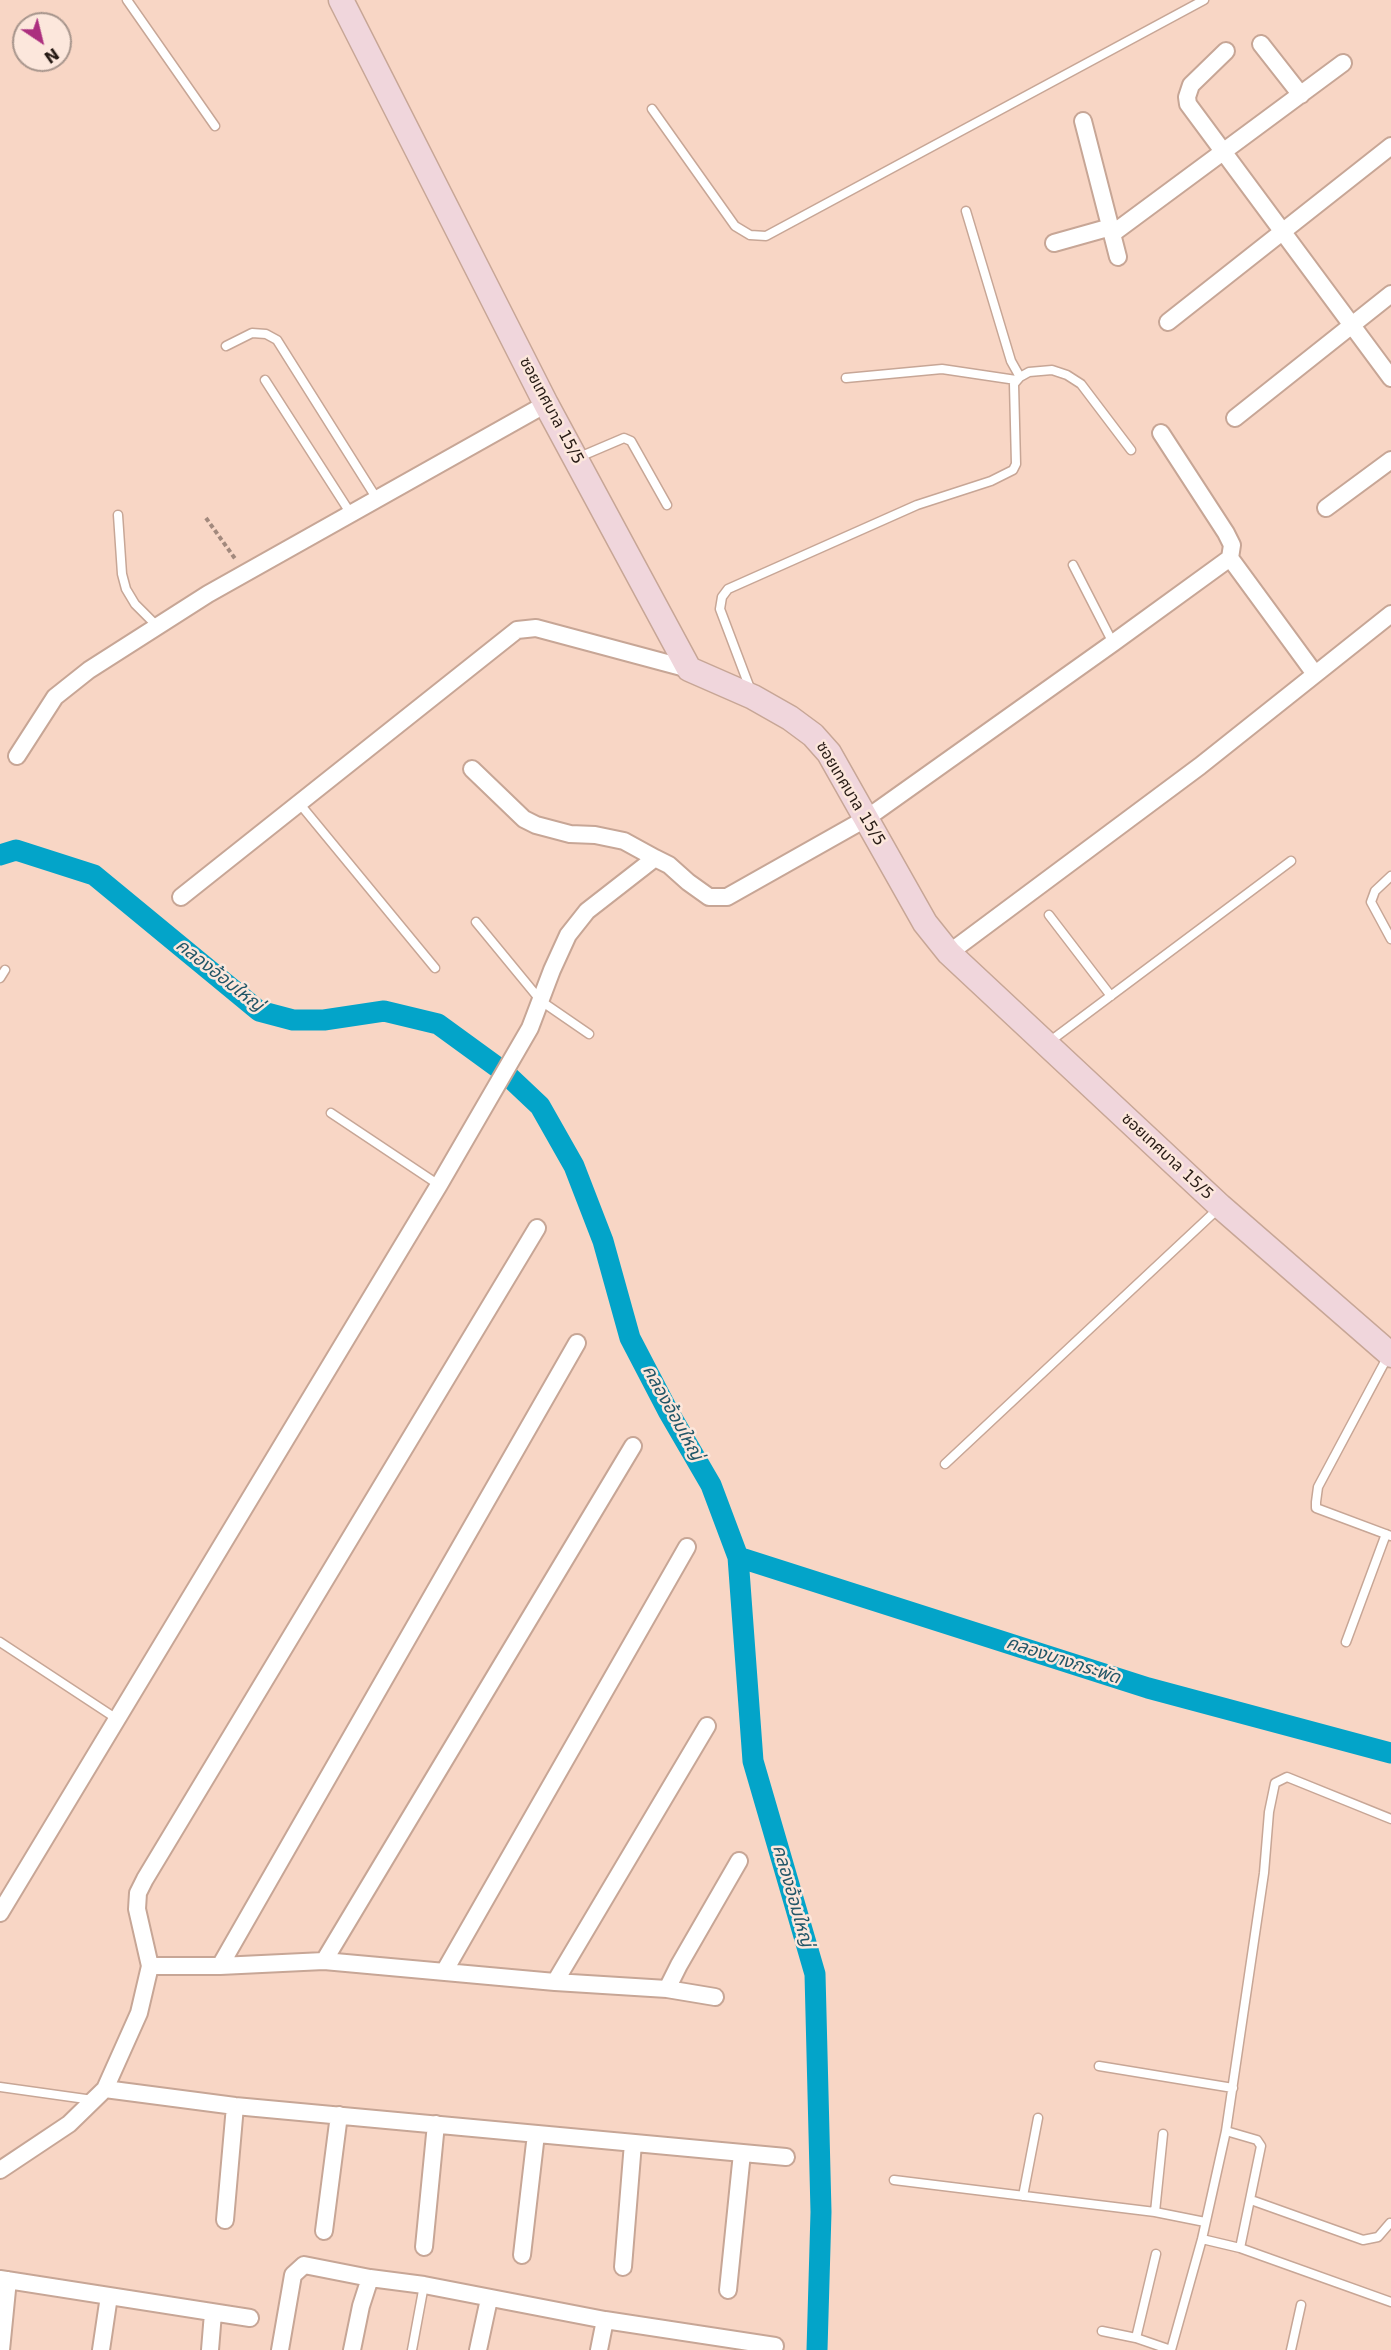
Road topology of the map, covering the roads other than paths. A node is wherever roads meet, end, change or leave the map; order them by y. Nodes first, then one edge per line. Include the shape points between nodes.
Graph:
1 (127, 0) edge
2 (341, 0) edge
3 (1204, 0) edge
4 (1261, 44) dead end
5 (1226, 51) dead end
6 (1343, 63) dead end
7 (1301, 94) junction
8 (652, 109) dead end
9 (1083, 121) dead end
10 (214, 126) dead end
11 (1391, 146) edge
12 (1223, 154) junction
13 (966, 211) dead end
14 (1112, 231) junction
15 (1282, 232) junction
16 (1054, 243) dead end
17 (1118, 257) dead end
18 (1391, 294) edge
19 (1168, 322) dead end
20 (1351, 325) junction
21 (225, 346) dead end
22 (846, 378) dead end
23 (1018, 378) junction
24 (1391, 378) edge
25 (265, 380) dead end
26 (546, 404) junction
27 (1235, 418) dead end
28 (1161, 434) dead end
29 (1131, 450) dead end
30 (577, 459) junction
31 (1391, 460) edge
32 (377, 500) junction
33 (667, 505) dead end
34 (1326, 508) dead end
35 (351, 514) junction
36 (118, 515) dead end
37 (1230, 558) junction
38 (1073, 565) dead end
39 (1391, 615) edge
40 (157, 626) junction
41 (1113, 644) junction
42 (689, 669) junction
43 (1316, 674) junction
44 (753, 697) junction
45 (17, 756) dead end
46 (472, 769) dead end
47 (298, 802) junction
48 (867, 818) junction
49 (655, 858) junction
50 (1291, 861) dead end
51 (1391, 876) edge
52 (181, 897) dead end
53 (1049, 915) dead end
54 (476, 922) dead end
55 (1391, 939) edge
56 (949, 953) junction
57 (435, 968) dead end
58 (1111, 996) junction
59 (541, 1001) junction
60 (589, 1034) dead end
61 (1046, 1043) junction
62 (331, 1113) dead end
63 (439, 1185) junction
64 (1220, 1206) junction
65 (537, 1228) dead end
66 (577, 1343) dead end
67 (1390, 1354) edge
68 (633, 1446) dead end
69 (945, 1464) dead end
70 (1389, 1535) edge
71 (687, 1547) dead end
72 (0, 1642) edge
73 (1346, 1642) dead end
74 (117, 1719) junction
75 (707, 1726) dead end
76 (1391, 1819) edge
77 (739, 1861) dead end
78 (0, 1913) edge
79 (324, 1961) junction
80 (150, 1966) junction
81 (220, 1966) junction
82 (444, 1972) junction
83 (555, 1982) junction
84 (667, 1989) junction
85 (715, 1997) dead end
86 (1099, 2066) dead end
87 (0, 2087) edge
88 (1233, 2088) junction
89 (99, 2094) junction
90 (235, 2106) junction
91 (339, 2115) junction
92 (1038, 2118) dead end
93 (436, 2124) junction
94 (1226, 2131) junction
95 (536, 2134) junction
96 (1163, 2134) dead end
97 (633, 2143) junction
98 (742, 2153) junction
99 (786, 2157) dead end
100 (0, 2170) edge
101 (894, 2180) dead end
102 (1023, 2196) junction
103 (1251, 2200) junction
104 (1155, 2212) junction
105 (225, 2220) dead end
106 (1204, 2222) junction
107 (1390, 2223) edge
108 (324, 2231) dead end
109 (1202, 2239) junction
110 (424, 2247) dead end
111 (1240, 2248) junction
112 (1156, 2254) dead end
113 (522, 2255) dead end
114 (623, 2267) dead end
115 (370, 2278) junction
116 (4, 2280) edge
117 (424, 2285) junction
118 (728, 2290) dead end
119 (109, 2296) junction
120 (489, 2299) junction
121 (1391, 2302) edge
122 (1301, 2305) dead end
123 (213, 2313) junction
124 (250, 2318) dead end
125 (605, 2320) junction
126 (1102, 2331) dead end
127 (1136, 2338) junction
128 (775, 2346) dead end
129 (1, 2350) edge
130 (101, 2350) edge
131 (210, 2350) edge
132 (280, 2350) edge
133 (352, 2350) edge
134 (412, 2350) edge
135 (478, 2350) edge
136 (599, 2350) edge
137 (1171, 2350) edge
138 (1291, 2350) edge

1 - 10 lane
2 - 26 street, ซอยเทศบาล 15/5
3 - 8 lane via 766,236 750,235 735,226
4 - 7 street
5 - 12 street via 1193,82 1187,101
6 - 7 street
7 - 12 street
9 - 14 street
11 - 15 street
12 - 14 street
12 - 15 street
13 - 23 lane
14 - 16 street
14 - 17 street
15 - 19 street
15 - 20 street
18 - 20 street
20 - 24 street
20 - 27 street
21 - 32 lane via 252,333 277,340
22 - 23 lane via 942,369
23 - 29 lane via 1029,372 1052,370 1067,375 1081,384
23 - 44 lane via 1014,384 1013,470 991,482 917,505 728,589 720,609
25 - 35 lane
26 - 30 street, ซอยเทศบาล 15/5
26 - 32 street
28 - 37 street via 1226,533 1232,545
30 - 33 lane via 624,438 631,441
30 - 42 street, ซอยเทศบาล 15/5
31 - 34 street
32 - 35 street
35 - 40 street
36 - 40 lane via 126,589
37 - 41 street
37 - 43 street
38 - 41 lane
39 - 43 street
40 - 45 street via 55,697
41 - 48 street
42 - 44 street, ซอยเทศบาล 15/5
42 - 47 street via 536,628 517,630
43 - 56 street via 1200,766
44 - 48 street, ซอยเทศบาล 15/5 via 790,718 822,744
46 - 49 street via 524,819 536,825 624,841
47 - 52 street
47 - 57 lane
48 - 49 street via 727,897 709,897
48 - 56 street, ซอยเทศบาล 15/5 via 925,924
49 - 59 street via 587,911 568,935
50 - 58 lane
51 - 55 lane via 1375,891 1371,902
53 - 58 lane
54 - 59 lane
56 - 61 street, ซอยเทศบาล 15/5
58 - 61 lane
59 - 60 lane
59 - 63 street via 530,1028
61 - 64 street, ซอยเทศบาล 15/5
62 - 63 lane
63 - 74 street
64 - 67 street, ซอยเทศบาล 15/5
64 - 69 lane
65 - 80 street via 145,1879 138,1893 137,1909
66 - 81 street
67 - 70 lane via 1318,1487 1316,1502 1316,1508
68 - 79 street
70 - 73 lane
71 - 82 street
72 - 74 lane
74 - 78 street
75 - 83 street
76 - 88 lane via 1287,1777 1275,1783
77 - 84 street
79 - 81 street
79 - 82 street
80 - 81 street
80 - 89 street via 139,2013
82 - 83 street
83 - 84 street
84 - 85 street
86 - 88 lane
87 - 89 lane
88 - 94 lane
89 - 90 street
89 - 100 street via 69,2124
90 - 91 street
90 - 105 street
91 - 93 street
91 - 108 street
92 - 102 lane
93 - 95 street
93 - 110 street
94 - 103 lane via 1257,2140 1261,2146
94 - 106 lane
95 - 97 street
95 - 113 street
96 - 104 lane
97 - 98 street
97 - 114 street
98 - 99 street
98 - 118 street
101 - 102 lane
102 - 104 lane
103 - 107 lane via 1363,2240 1378,2237
103 - 111 lane
104 - 106 lane
106 - 109 lane
109 - 111 lane
109 - 137 lane
111 - 121 lane
112 - 127 lane
115 - 117 street
115 - 132 street via 304,2265 292,2275
115 - 133 street
116 - 119 street
116 - 129 street
117 - 120 street
117 - 134 lane
119 - 123 street
119 - 130 street
120 - 125 street
120 - 135 street
122 - 138 lane
123 - 124 street
123 - 131 street
125 - 128 street
125 - 136 street
126 - 127 lane
127 - 137 lane

